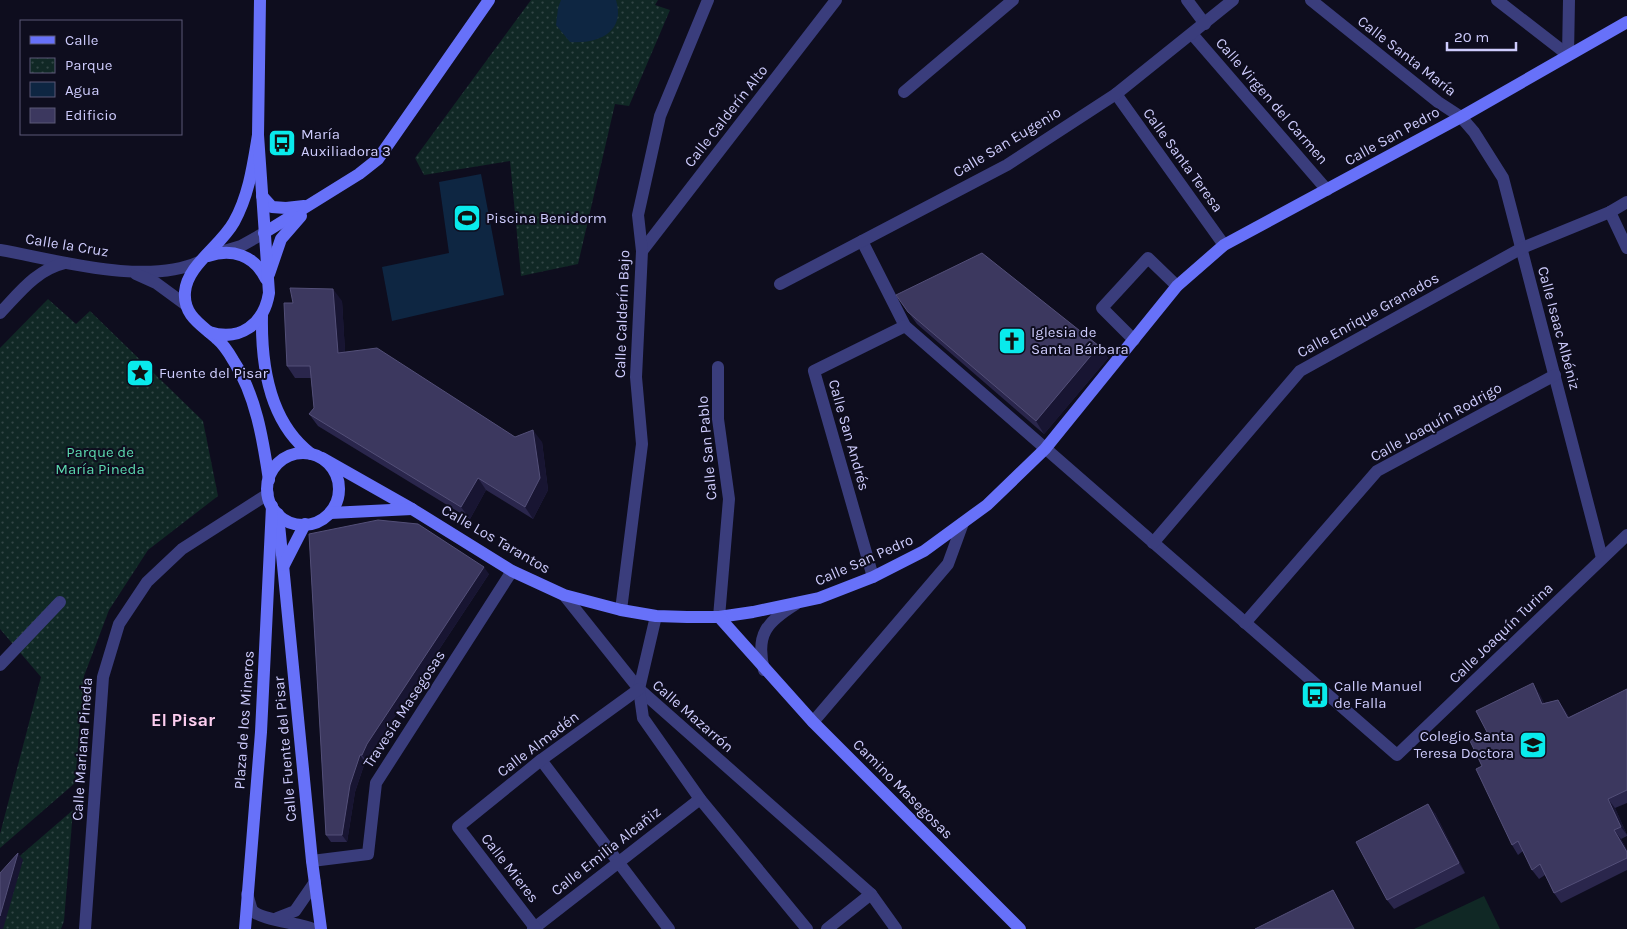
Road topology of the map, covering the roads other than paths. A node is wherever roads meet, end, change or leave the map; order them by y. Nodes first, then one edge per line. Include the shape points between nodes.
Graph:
1 (260, 0) edge
2 (489, 0) edge
3 (708, 0) edge
4 (836, 0) edge
5 (1013, 0) edge
6 (1187, 0) edge
7 (1233, 0) edge
8 (1311, 0) edge
9 (1497, 0) edge
10 (1569, 0) edge
11 (1627, 22) edge
12 (1205, 24) junction
13 (1192, 34) junction
14 (1568, 55) junction
15 (904, 92) dead end
16 (1116, 94) junction
17 (1461, 117) junction
18 (258, 134) junction
19 (1327, 190) junction
20 (262, 196) junction
21 (1627, 202) edge
22 (312, 204) junction
23 (1610, 212) junction
24 (264, 233) junction
25 (862, 241) junction
26 (1224, 245) junction
27 (1522, 248) junction
28 (1627, 248) edge
29 (0, 250) edge
30 (642, 251) junction
31 (219, 252) junction
32 (202, 260) junction
33 (67, 262) junction
34 (129, 271) junction
35 (267, 281) junction
36 (780, 284) dead end
37 (1177, 286) junction
38 (186, 306) junction
39 (0, 313) edge
40 (262, 316) junction
41 (905, 326) junction
42 (208, 331) junction
43 (1134, 340) junction
44 (718, 367) dead end
45 (1554, 375) junction
46 (1044, 449) junction
47 (316, 456) junction
48 (269, 480) junction
49 (273, 505) junction
50 (412, 509) junction
51 (330, 513) junction
52 (963, 523) junction
53 (305, 524) junction
54 (1627, 535) edge
55 (1153, 543) junction
56 (1602, 558) junction
57 (284, 565) junction
58 (512, 571) junction
59 (872, 577) junction
60 (564, 595) junction
61 (60, 602) dead end
62 (796, 604) junction
63 (621, 610) junction
64 (656, 616) junction
65 (719, 617) junction
66 (1245, 623) junction
67 (0, 665) edge
68 (764, 670) junction
69 (639, 690) junction
70 (813, 722) junction
71 (541, 760) junction
72 (700, 799) junction
73 (458, 827) joint
74 (312, 861) junction
75 (618, 863) junction
76 (315, 882) junction
77 (247, 894) junction
78 (871, 894) junction
79 (274, 919) junction
80 (535, 928) edge
81 (85, 929) edge
82 (245, 929) edge
83 (313, 929) edge
84 (321, 929) edge
85 (669, 929) edge
86 (807, 929) edge
87 (826, 929) edge
88 (896, 929) edge
89 (1020, 929) edge

1 - 18 street
2 - 22 street via 389,145 369,167
3 - 30 street, Calle Calderín Bajo via 660,116 638,215
4 - 30 street, Calle Calderín Alto
5 - 15 street
6 - 12 street
7 - 12 street, Calle San Eugenio
8 - 17 street, Calle Santa María
9 - 14 street
10 - 14 street
11 - 14 street, Calle San Pedro
12 - 13 street, Calle San Eugenio
13 - 16 street, Calle San Eugenio
13 - 19 street, Calle Virgen del Carmen
14 - 17 street, Calle San Pedro
16 - 25 street, Calle San Eugenio via 1007,164
16 - 26 street, Calle Santa Teresa
17 - 19 street, Calle San Pedro
17 - 27 street, Calle Isaac Albéniz via 1503,178
18 - 20 street
18 - 32 street via 243,203 224,238
19 - 26 street, Calle San Pedro
20 - 22 street via 278,208
20 - 24 street
21 - 23 street, Calle Enrique Granados
22 - 24 street
22 - 35 street via 281,239
23 - 27 street, Calle Enrique Granados
23 - 28 street
24 - 31 street via 241,246
24 - 35 street
25 - 36 street, Calle San Eugenio
25 - 41 street
26 - 37 street, Calle San Pedro
27 - 45 street, Calle Isaac Albéniz
27 - 55 street, Calle Enrique Granados via 1300,371
29 - 33 street, Calle la Cruz
30 - 63 street, Calle Calderín Bajo via 636,377 642,444
31 - 32 street
31 - 35 street via 234,252 247,257 258,266
32 - 34 street, Calle la Cruz via 173,271
32 - 38 street via 186,282
33 - 34 street, Calle la Cruz
33 - 39 street via 34,278
34 - 38 street, Calle la Cruz via 156,283
35 - 40 street via 268,299
37 - 43 street, Calle San Pedro
37 - 43 street via 1148,258 1102,308
38 - 42 street via 195,321
40 - 42 street via 254,326 238,334 219,335
40 - 47 street via 265,366 276,407 288,432
41 - 46 street
41 - 59 street, Calle San Andrés via 814,371
42 - 48 street via 228,353 247,389
43 - 46 street, Calle San Pedro
44 - 65 street, Calle San Pablo via 718,418 729,499
45 - 56 street, Calle Isaac Albéniz
45 - 66 street, Calle Joaquín Rodrigo via 1377,471
46 - 52 street, Calle San Pedro via 987,505
46 - 55 street
47 - 48 street via 300,453 285,458 273,470
47 - 50 street, Calle Los Tarantos
47 - 51 street via 333,469 339,484 338,499
48 - 49 street
49 - 53 street via 290,522
49 - 57 street, Calle Fuente del Pisar
49 - 77 street, Plaza de los Mineros via 261,732
49 - 81 street, Calle Mariana Pineda via 182,549 147,582 119,624 102,677
50 - 51 street
50 - 58 street, Calle Los Tarantos
51 - 53 street
52 - 59 street, Calle San Pedro via 924,551
52 - 70 street via 948,564
53 - 57 street
54 - 56 street, Calle Joaquín Turina
55 - 66 street
56 - 66 street, Calle Joaquín Turina via 1397,755
57 - 74 street, Calle Fuente del Pisar
58 - 60 street, Calle Los Tarantos
58 - 74 street, Travesía Masegosas via 376,783 368,854
59 - 62 street, Calle San Pedro
60 - 63 street, Calle Los Tarantos
60 - 69 street, Calle Los Tarantos
61 - 67 street
62 - 65 street, Calle San Pedro
62 - 68 street via 776,616 767,626 760,650
63 - 64 street, Calle San Pedro
64 - 65 street, Calle San Pedro
64 - 69 street
65 - 68 street, Camino Masegosas
68 - 70 street, Camino Masegosas
69 - 71 street, Calle Almadén
69 - 72 street, Calle Mazarrón via 643,718
69 - 78 street, Calle Mazarrón
70 - 89 street, Camino Masegosas
71 - 73 street, Calle Almadén
71 - 75 street
72 - 75 street, Calle Emilia Alcañiz
72 - 86 street, Calle Mazarrón
73 - 80 street, Calle Mieres
74 - 76 street, Calle Fuente del Pisar
75 - 80 street, Calle Emilia Alcañiz
75 - 85 street
76 - 79 street via 295,911
76 - 84 street, Calle Fuente del Pisar
77 - 79 street via 257,914
77 - 82 street, Plaza de los Mineros
78 - 87 street
78 - 88 street, Calle Mazarrón
79 - 83 street

